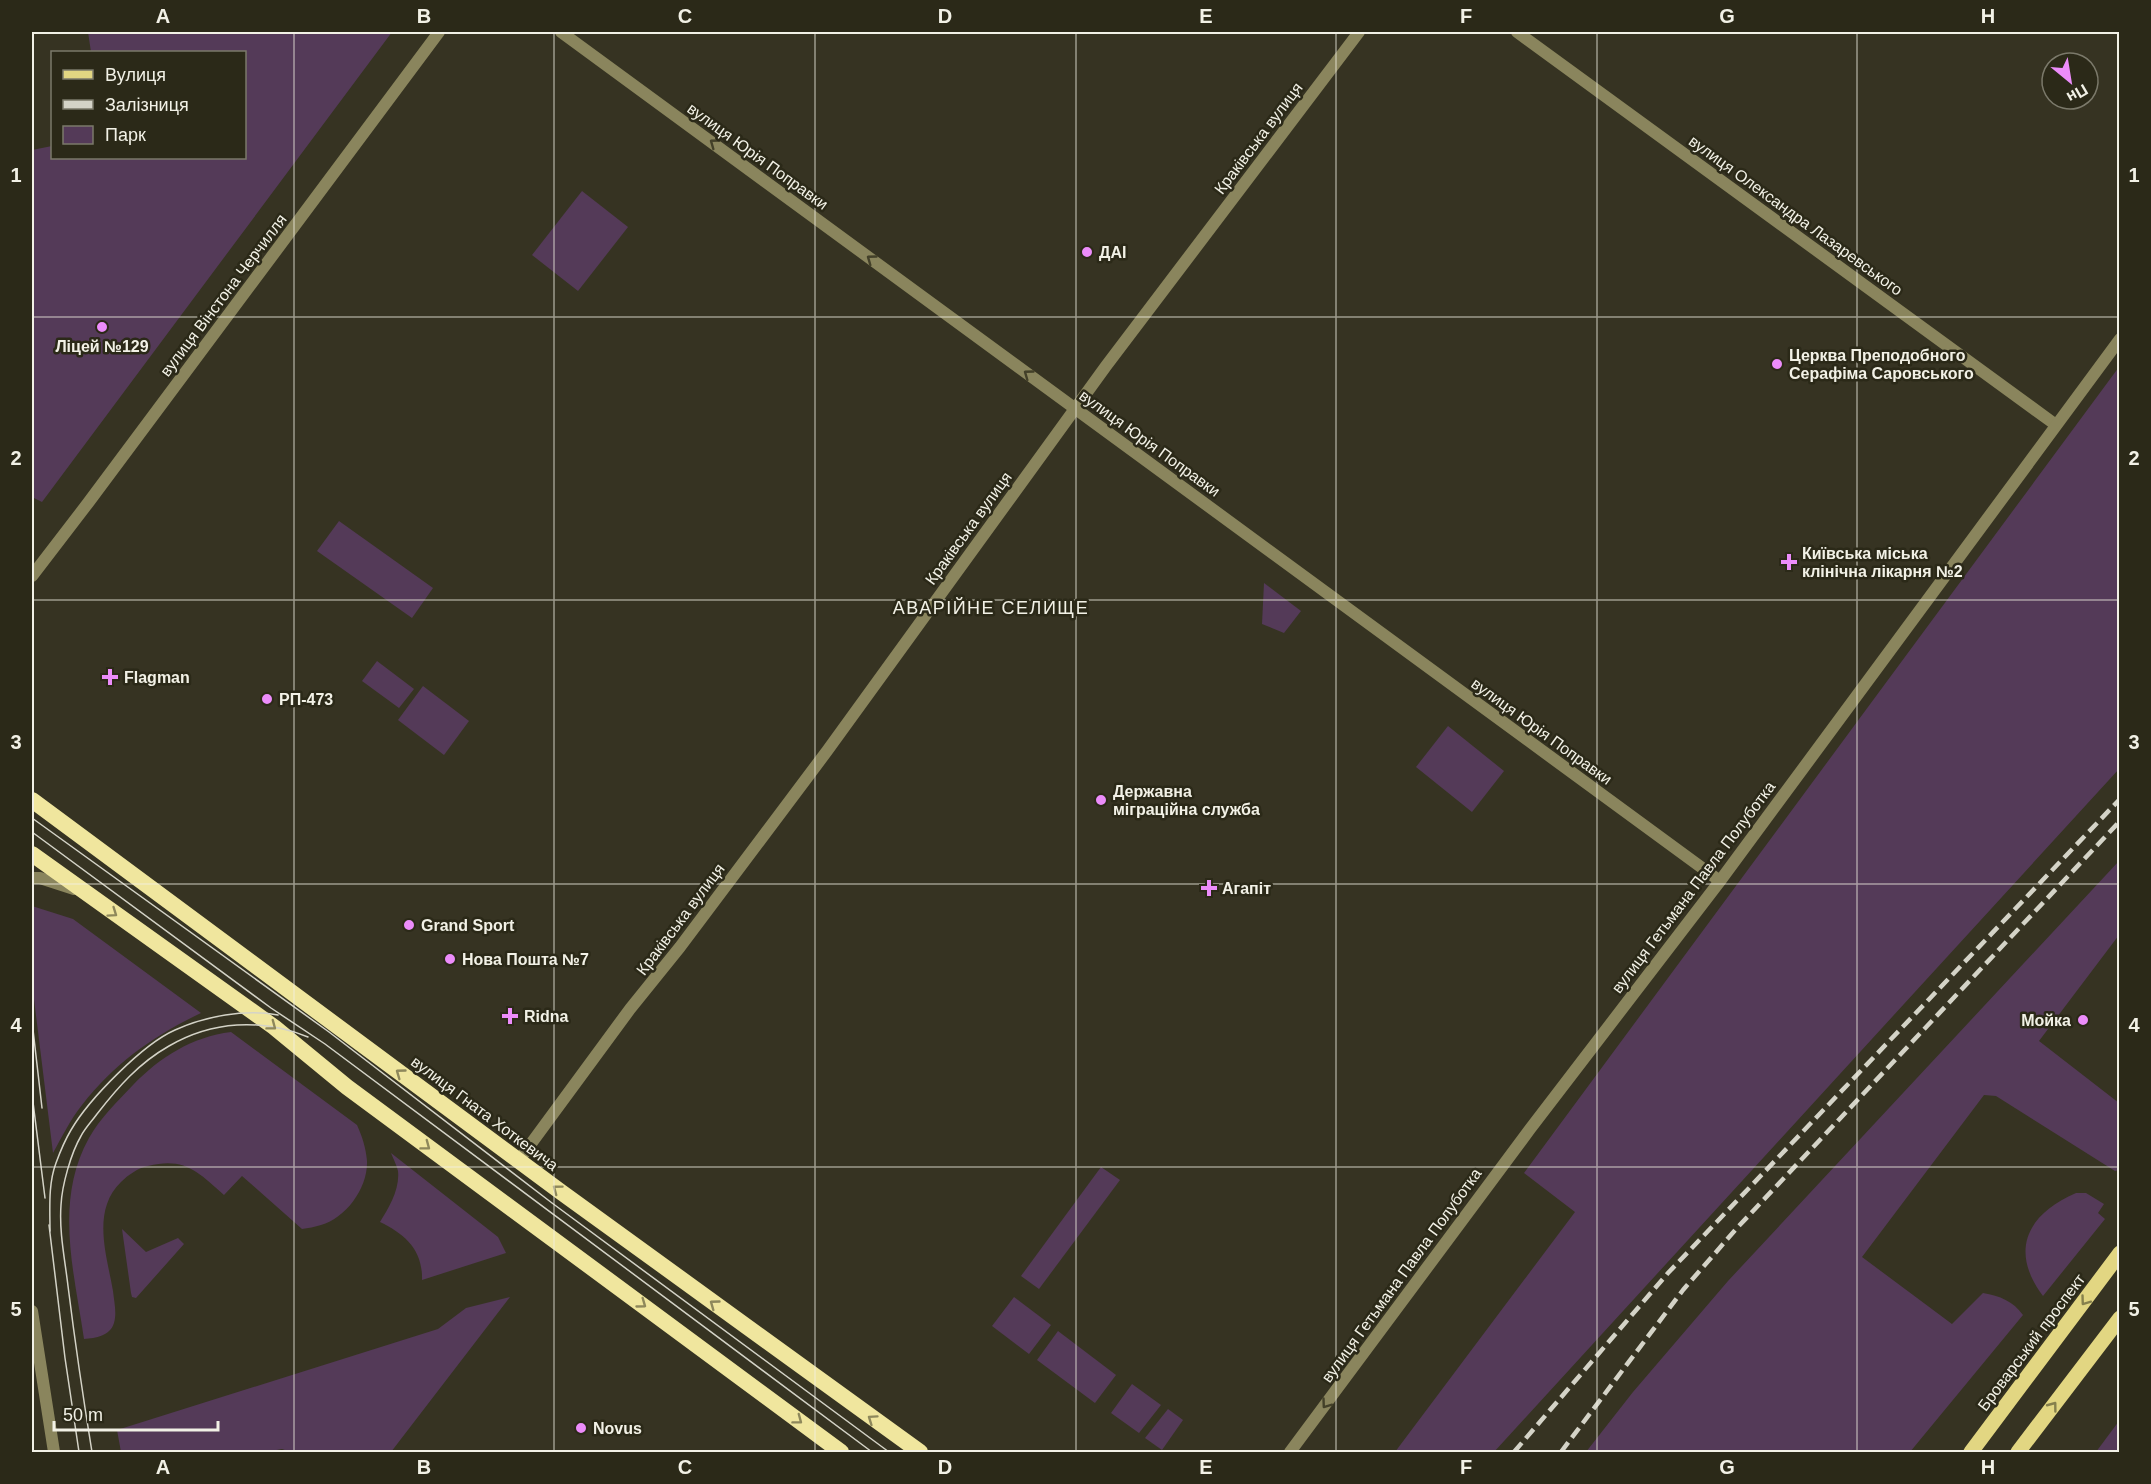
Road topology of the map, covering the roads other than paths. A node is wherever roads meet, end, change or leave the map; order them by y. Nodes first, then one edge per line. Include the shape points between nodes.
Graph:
1 (439, 32) edge
2 (561, 32) edge
3 (1359, 32) edge
4 (1517, 32) edge
5 (2120, 339) edge
6 (1075, 409) junction
7 (2056, 425) junction
8 (32, 576) edge
9 (32, 800) edge
10 (32, 854) edge
11 (32, 878) edge
12 (1720, 881) junction
13 (82, 891) junction
14 (519, 1160) junction
15 (2120, 1254) edge
16 (32, 1311) edge
17 (2120, 1318) edge
18 (54, 1452) edge
19 (841, 1452) edge
20 (920, 1452) edge
21 (1290, 1452) edge
22 (1971, 1452) edge
23 (2018, 1452) edge

1 - 8 street, вулиця Вінстона Черчилля
6 -> 2 street, вулиця Юрія Поправки
3 - 6 street, Краківська вулиця
4 - 7 street, вулиця Олександра Лазаревського
5 - 7 street, вулиця Гетьмана Павла Полуботка
6 - 12 street, вулиця Юрія Поправки
6 - 14 street, Краківська вулиця via 827,751
7 - 12 street, вулиця Гетьмана Павла Полуботка
14 -> 9 highway, вулиця Гната Хоткевича
10 - 13 highway
11 - 13 street
12 -> 21 street, вулиця Гетьмана Павла Полуботка
13 -> 19 highway via 274,1027 347,1088
20 -> 14 highway, вулиця Гната Хоткевича
15 -> 22 main road, Броварський проспект
16 - 18 street
23 -> 17 main road

